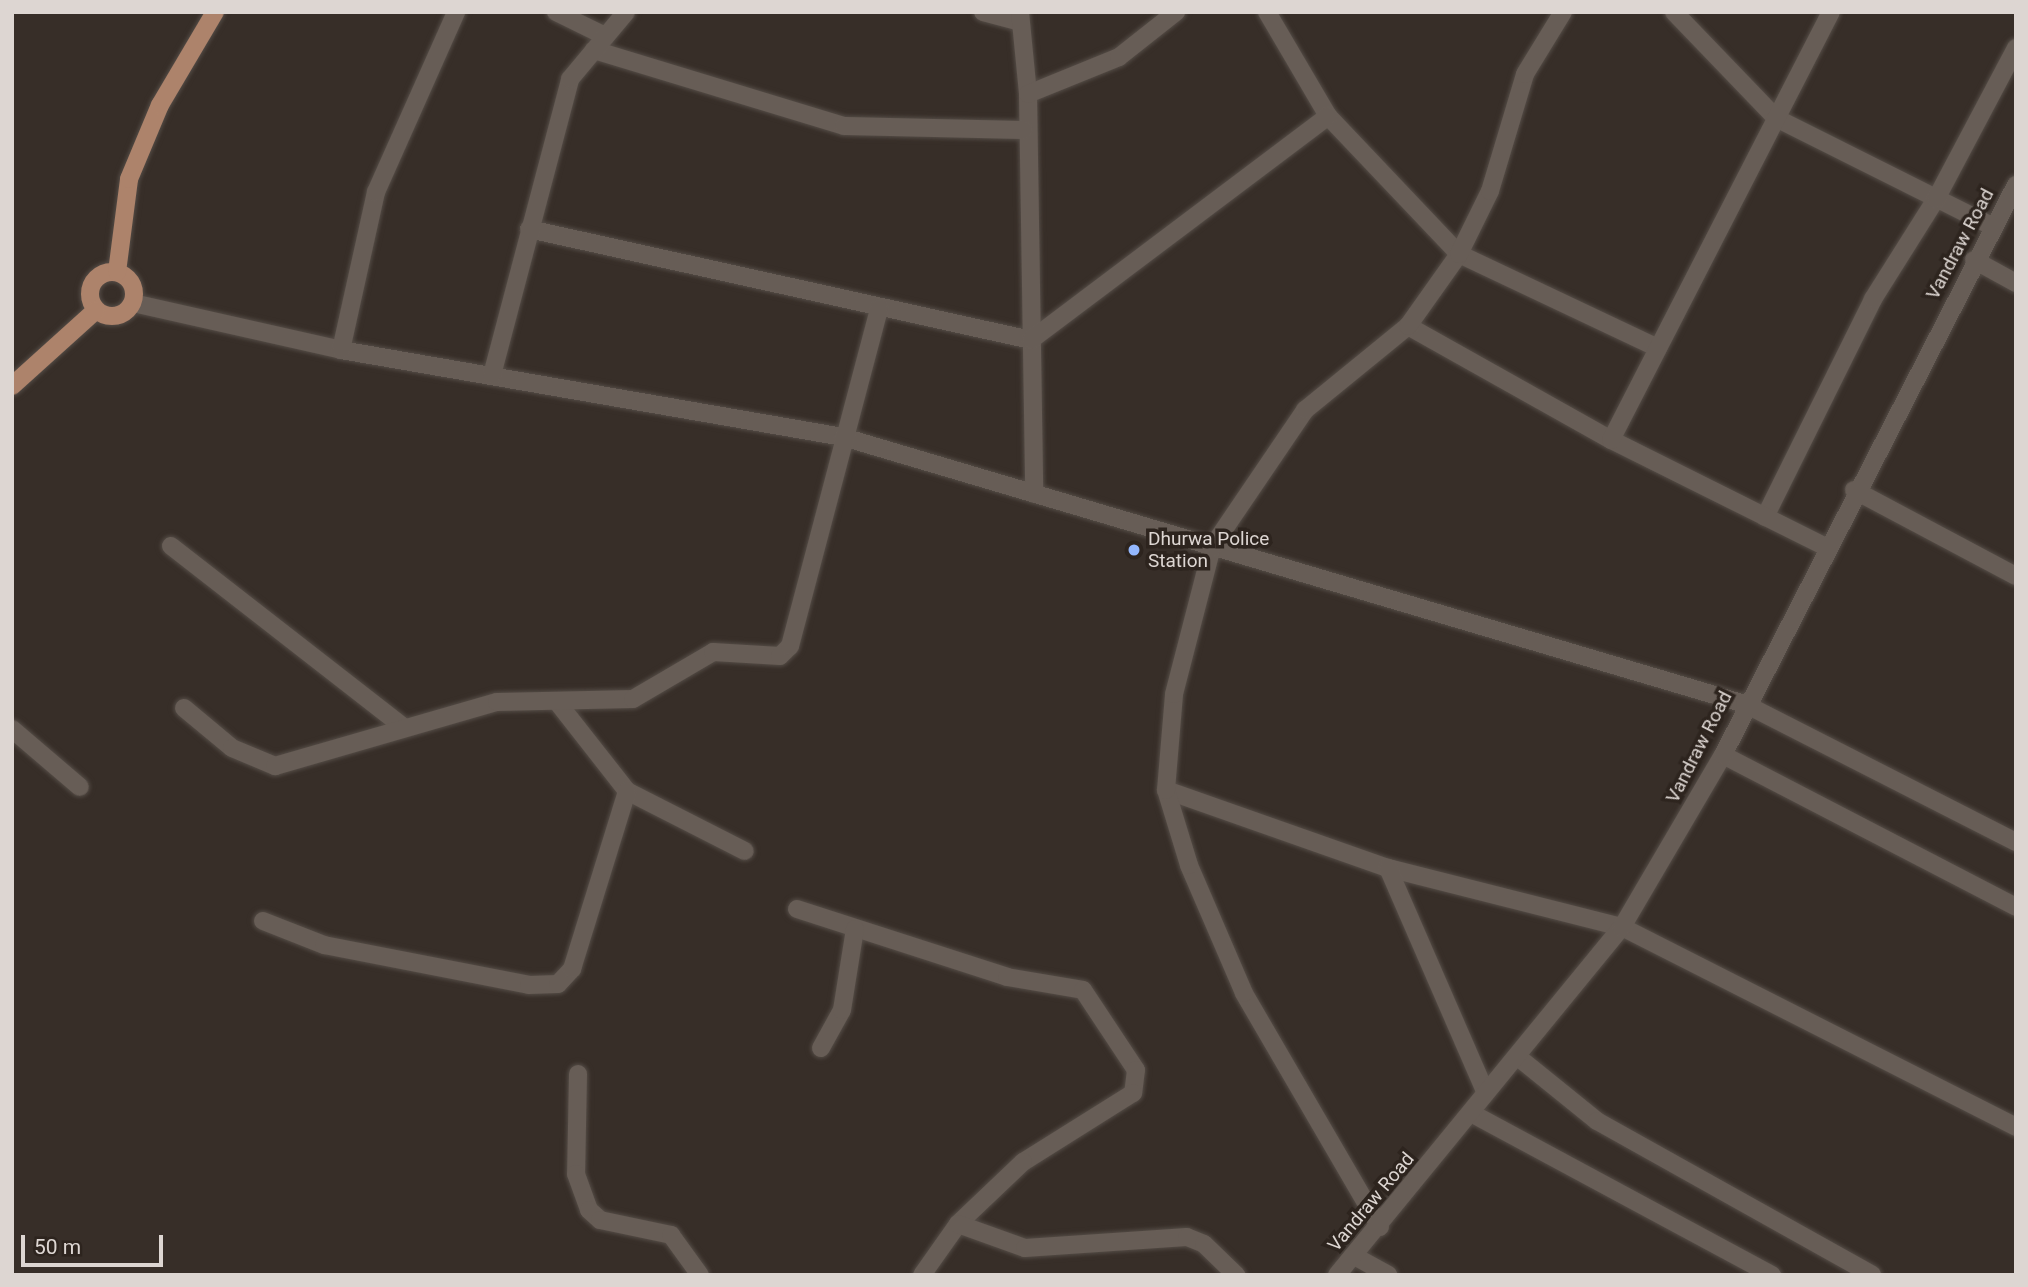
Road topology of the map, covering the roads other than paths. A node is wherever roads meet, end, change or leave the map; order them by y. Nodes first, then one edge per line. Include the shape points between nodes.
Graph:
1 (215, 12) edge
2 (456, 12) edge
3 (556, 12) edge
4 (626, 12) edge
5 (984, 12) edge
6 (1175, 12) edge
7 (1267, 12) edge
8 (1563, 12) edge
9 (1674, 12) edge
10 (1831, 12) edge
11 (1020, 17) edge
12 (600, 43) junction
13 (2016, 48) edge
14 (1028, 94) junction
15 (1328, 116) junction
16 (1776, 118) junction
17 (1024, 130) junction
18 (2016, 185) edge
19 (1936, 199) junction
20 (1994, 227) junction
21 (529, 229) junction
22 (1459, 254) junction
23 (1975, 260) junction
24 (117, 272) junction
25 (2016, 283) edge
26 (132, 303) junction
27 (878, 309) junction
28 (96, 310) junction
29 (1408, 326) junction
30 (1031, 340) junction
31 (1658, 348) junction
32 (341, 350) junction
33 (492, 375) junction
34 (12, 386) edge
35 (842, 437) junction
36 (1611, 440) junction
37 (1854, 491) junction
38 (1034, 494) junction
39 (1765, 517) junction
40 (172, 546) dead end
41 (1212, 547) junction
42 (1826, 547) junction
43 (2016, 576) edge
44 (558, 703) junction
45 (1745, 704) junction
46 (184, 708) dead end
47 (405, 728) junction
48 (12, 729) edge
49 (1723, 755) junction
50 (80, 787) dead end
51 (1166, 790) junction
52 (627, 791) junction
53 (2016, 842) edge
54 (745, 851) dead end
55 (1388, 868) junction
56 (2016, 906) edge
57 (797, 909) dead end
58 (263, 921) dead end
59 (1622, 927) junction
60 (855, 929) junction
61 (821, 1048) dead end
62 (1519, 1058) junction
63 (578, 1074) dead end
64 (1486, 1093) junction
65 (1471, 1113) junction
66 (2016, 1127) edge
67 (958, 1224) junction
68 (1380, 1227) junction
69 (1356, 1257) junction
70 (700, 1275) edge
71 (922, 1275) edge
72 (1236, 1275) edge
73 (1337, 1275) edge
74 (1388, 1275) edge
75 (1773, 1275) edge
76 (1872, 1275) edge

1 - 24 main road via 160,105 129,179
2 - 32 street via 376,192
3 - 12 street
4 - 12 street
5 - 11 street
6 - 14 street via 1119,57
7 - 15 street
8 - 22 street via 1525,74 1490,191
9 - 16 street
10 - 16 street
11 - 14 street
12 - 17 street via 844,126
12 - 21 street via 570,79
13 - 19 street
14 - 17 street
15 - 22 street
15 - 30 street
16 - 19 street
16 - 31 street
17 - 30 street
18 - 20 street, Vandraw Road
19 - 20 street
19 - 39 street via 1873,299
20 - 23 street, Vandraw Road
21 - 27 street
21 - 33 street
22 - 29 street
22 - 31 street
23 - 25 street
23 - 37 street, Vandraw Road
24 - 26 main road via 130,281
24 - 28 main road via 92,283
26 - 28 main road via 116,316
26 - 32 street
27 - 30 street
27 - 35 street
28 - 34 main road
29 - 36 street
29 - 41 street via 1305,410
30 - 38 street
31 - 36 street
32 - 33 street
33 - 35 street
35 - 38 street
35 - 44 street via 787,650 772,657 713,652 633,699
36 - 39 street
37 - 42 street, Vandraw Road
37 - 43 street
38 - 41 street
39 - 42 street
40 - 47 street
41 - 45 street
41 - 51 street via 1174,694
42 - 45 street, Vandraw Road
44 - 47 street via 497,702
44 - 52 street
45 - 49 street, Vandraw Road
45 - 53 street
46 - 47 street via 256,763 275,766
48 - 50 street
49 - 56 street
49 - 59 street, Vandraw Road
51 - 55 street
51 - 68 street via 1189,865 1244,993
52 - 54 street
52 - 58 street via 572,969 558,984 529,985 324,945
55 - 59 street
55 - 64 street
57 - 60 street
59 - 62 street, Vandraw Road
59 - 66 street
60 - 61 street via 842,1010
60 - 67 street via 1007,977 1083,990 1136,1070 1133,1093 1023,1162
62 - 64 street, Vandraw Road
62 - 76 street via 1597,1121
63 - 70 street via 576,1174 589,1210 600,1220 671,1235
64 - 65 street, Vandraw Road
65 - 68 street, Vandraw Road
65 - 75 street
67 - 71 street
67 - 72 street via 1025,1248 1187,1237 1204,1244
68 - 69 street, Vandraw Road
69 - 73 street, Vandraw Road
69 - 74 street

